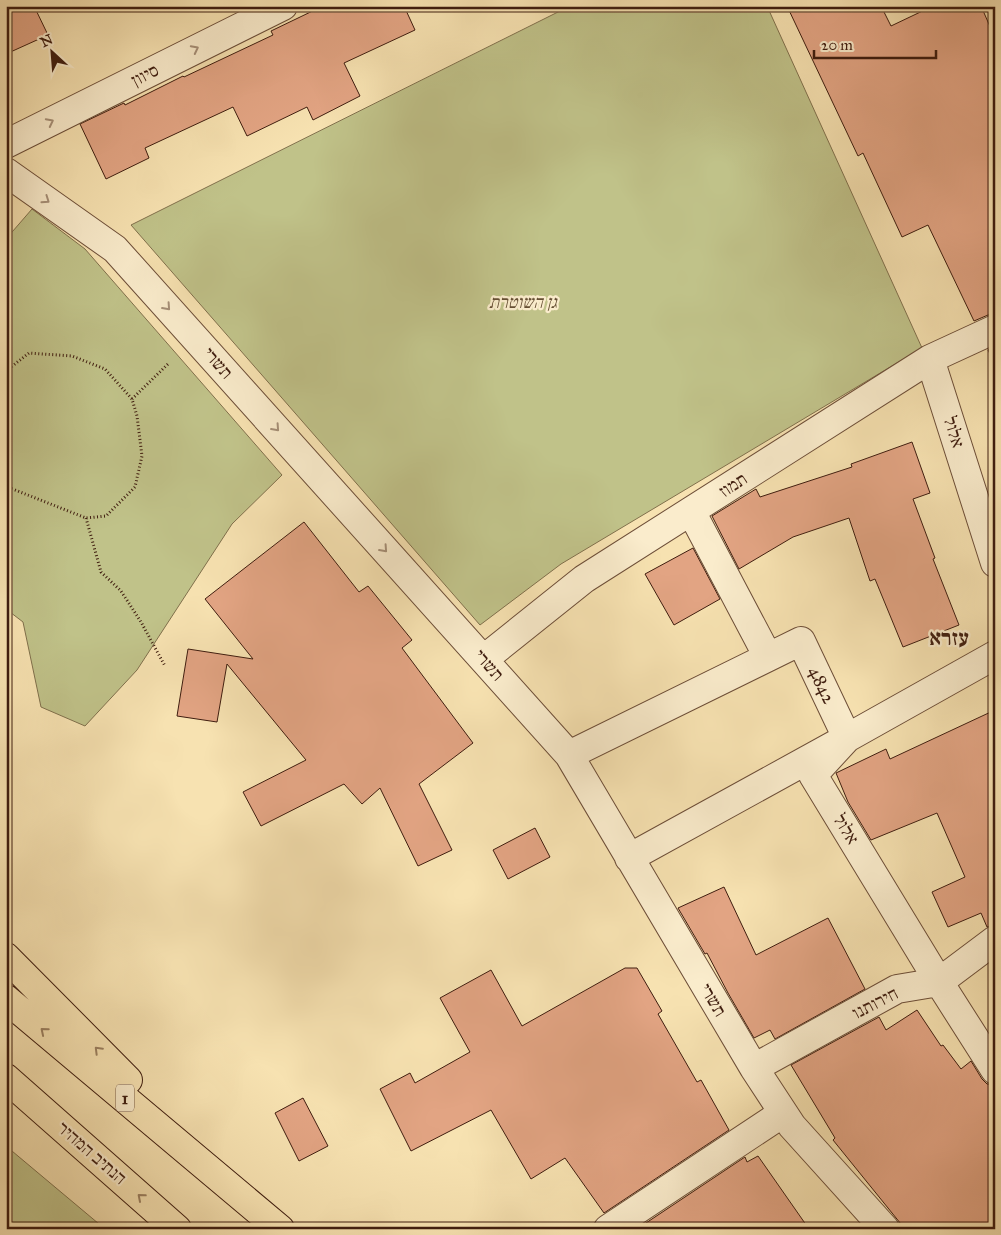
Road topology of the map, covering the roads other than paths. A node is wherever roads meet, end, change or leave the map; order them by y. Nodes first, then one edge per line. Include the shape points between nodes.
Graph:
1 (284, 6) edge
2 (6, 144) edge
3 (6, 172) edge
4 (995, 329) edge
5 (930, 359) junction
6 (692, 512) junction
7 (995, 563) edge
8 (995, 656) edge
9 (768, 657) junction
10 (484, 659) junction
11 (847, 738) junction
12 (569, 754) junction
13 (629, 858) junction
14 (995, 940) edge
15 (6, 957) edge
16 (939, 982) junction
17 (6, 999) edge
18 (754, 1068) junction
19 (995, 1070) edge
20 (6, 1078) edge
21 (783, 1113) junction
22 (243, 1197) junction
23 (177, 1229) edge
24 (280, 1229) edge
25 (608, 1229) edge
26 (885, 1229) edge

2 -> 1 street, סיוון
3 -> 10 street, תשרי via 115,249
4 - 5 street, תמוז
5 - 6 street, תמוז
5 - 7 street, אלול
6 - 9 street
6 - 10 street, תמוז via 584,579
8 - 11 street, אלול
9 - 11 street, 4842 via 801,641
9 - 12 street, 4842
10 - 12 street, תשרי
11 - 13 street
11 - 16 street, אלול via 813,776
12 - 13 street, תשרי
13 - 18 street, תשרי
14 - 16 street, חירותנו
22 -> 15 highway
16 - 18 street, חירותנו via 898,989
16 - 19 street, אלול
22 -> 17 highway, 1
18 - 21 street, תשרי
23 -> 20 highway, הנתיב המהיר
21 - 25 street
21 - 26 street, תשרי
22 - 24 highway, 1

